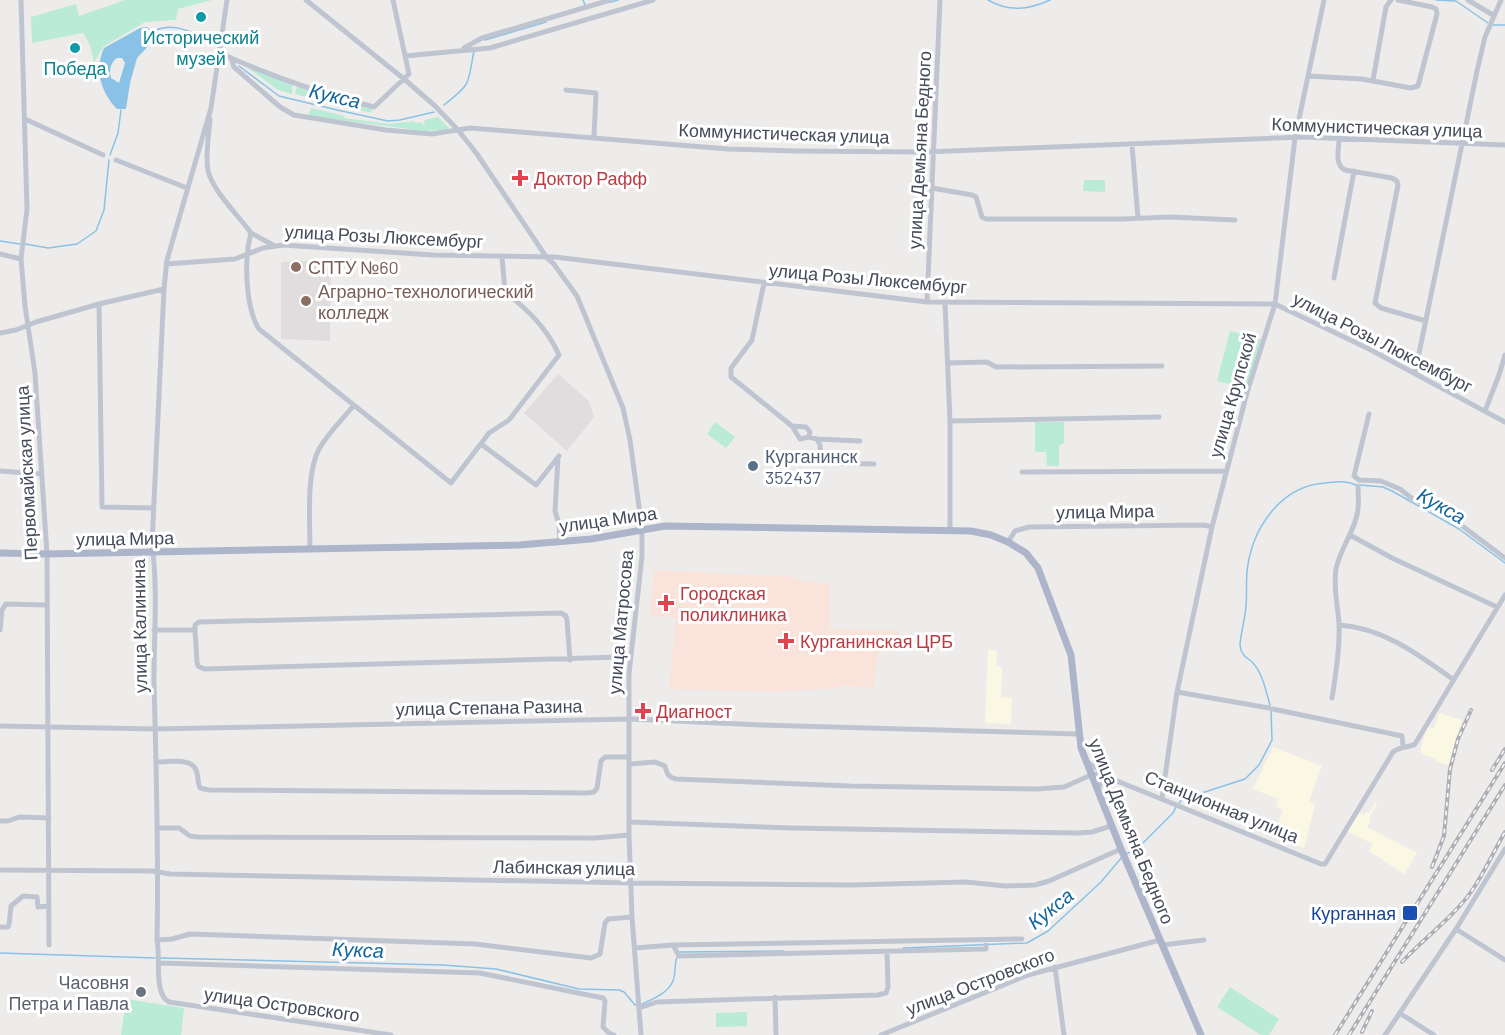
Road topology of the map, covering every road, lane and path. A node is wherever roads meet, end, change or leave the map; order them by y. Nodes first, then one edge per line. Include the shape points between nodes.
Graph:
1 (21, 0) edge
2 (227, 0) edge
3 (306, 0) edge
4 (393, 0) edge
5 (609, 0) edge
6 (652, 0) edge
7 (939, 0) edge
8 (1324, 0) edge
9 (1390, 0) edge
10 (1398, 0) edge
11 (1468, 0) edge
12 (1501, 0) edge
13 (1491, 21) junction
14 (461, 50) junction
15 (220, 53) junction
16 (405, 56) junction
17 (231, 58) junction
18 (1308, 76) junction
19 (404, 79) junction
20 (1373, 80) junction
21 (566, 90) dead end
22 (211, 108) junction
23 (25, 119) junction
24 (458, 130) junction
25 (594, 137) junction
26 (1294, 138) junction
27 (1339, 140) junction
28 (1132, 145) junction
29 (1463, 145) junction
30 (1505, 145) edge
31 (934, 151) junction
32 (104, 154) dead end
33 (116, 160) dead end
34 (1354, 171) junction
35 (187, 188) junction
36 (932, 188) junction
37 (1138, 218) junction
38 (1235, 220) dead end
39 (250, 233) junction
40 (274, 246) junction
41 (0, 254) edge
42 (247, 254) junction
43 (502, 257) junction
44 (547, 258) junction
45 (21, 259) junction
46 (166, 264) junction
47 (1334, 278) dead end
48 (764, 283) junction
49 (164, 289) junction
50 (927, 302) junction
51 (945, 303) junction
52 (99, 304) junction
53 (1275, 304) junction
54 (1426, 321) junction
55 (29, 325) junction
56 (0, 333) edge
57 (1505, 355) edge
58 (948, 363) junction
59 (1162, 366) dead end
60 (1415, 373) junction
61 (354, 405) junction
62 (1485, 411) junction
63 (1369, 414) dead end
64 (1159, 417) dead end
65 (950, 421) junction
66 (1505, 422) edge
67 (792, 426) junction
68 (809, 437) junction
69 (817, 439) junction
70 (860, 441) dead end
71 (481, 444) junction
72 (874, 464) dead end
73 (0, 471) edge
74 (1226, 471) junction
75 (1022, 472) dead end
76 (41, 474) junction
77 (1358, 483) junction
78 (154, 508) junction
79 (1212, 527) junction
80 (642, 530) junction
81 (950, 531) junction
82 (1350, 535) junction
83 (560, 542) junction
84 (1008, 542) junction
85 (310, 550) junction
86 (153, 552) junction
87 (0, 553) edge
88 (47, 554) junction
89 (1505, 558) edge
90 (1505, 595) edge
91 (47, 605) junction
92 (1497, 608) junction
93 (0, 618) edge
94 (1339, 625) junction
95 (0, 630) edge
96 (154, 630) junction
97 (195, 630) junction
98 (630, 658) junction
99 (570, 660) junction
100 (1454, 680) junction
101 (1178, 692) junction
102 (1332, 698) dead end
103 (629, 719) junction
104 (0, 726) edge
105 (49, 727) junction
106 (155, 729) junction
107 (1078, 734) junction
108 (1403, 746) junction
109 (629, 756) junction
110 (1086, 761) junction
111 (156, 762) junction
112 (630, 764) junction
113 (1091, 775) junction
114 (1108, 776) junction
115 (1098, 793) junction
116 (1162, 798) junction
117 (49, 818) junction
118 (0, 821) edge
119 (629, 822) junction
120 (1111, 826) junction
121 (159, 828) junction
122 (629, 835) junction
123 (1505, 849) edge
124 (1123, 853) junction
125 (0, 870) edge
126 (49, 871) junction
127 (159, 872) junction
128 (632, 883) junction
129 (48, 906) junction
130 (632, 917) junction
131 (0, 927) edge
132 (1456, 929) junction
133 (1022, 939) dead end
134 (157, 940) junction
135 (1204, 940) dead end
136 (1161, 942) junction
137 (986, 943) junction
138 (49, 945) dead end
139 (673, 945) junction
140 (635, 948) junction
141 (887, 952) junction
142 (1505, 960) edge
143 (160, 962) junction
144 (1054, 967) junction
145 (775, 997) junction
146 (169, 1002) joint
147 (639, 1006) junction
148 (1401, 1014) junction
149 (391, 1035) edge
150 (614, 1035) edge
151 (641, 1035) edge
152 (776, 1035) edge
153 (880, 1035) edge
154 (1064, 1035) edge
155 (1201, 1035) edge
156 (1385, 1035) edge
157 (1434, 1035) edge

1 - 23 street, Первомайская улица
2 - 15 street, улица Калинина
3 - 19 street, улица Матросова
4 - 16 street
5 - 14 street via 482,38
6 - 14 street via 490,48
7 - 31 street, улица Демьяна Бедного
8 - 18 street, улица Крупской
9 - 20 street
10 - 20 street via 1436,9 1420,82 1415,88
11 - 13 street
12 - 13 street
13 - 29 street
14 - 16 street
15 - 17 street, Коммунистическая улица
15 - 22 street, улица Калинина
16 - 19 street via 409,74
17 - 19 street, Коммунистическая улица via 374,107
17 - 24 street, Коммунистическая улица via 234,67 294,115 386,130 432,134
18 - 20 street
18 - 26 street, улица Крупской
19 - 24 street, улица Матросова
21 - 25 street via 597,94
22 - 35 street, улица Калинина
22 - 39 street, улица Калинина via 209,172
23 - 32 street
23 - 45 street, Первомайская улица via 27,208
24 - 25 street, Коммунистическая улица
24 - 44 street, улица Матросова
25 - 31 street, Коммунистическая улица via 728,149
26 - 27 street, Коммунистическая улица
26 - 28 street, Коммунистическая улица
26 - 53 street, улица Крупской
27 - 29 street, Коммунистическая улица
27 - 34 street via 1338,164
28 - 31 street, Коммунистическая улица
28 - 37 street
29 - 30 street, Коммунистическая улица
29 - 54 street
31 - 36 street, улица Демьяна Бедного
33 - 35 street
34 - 47 street
34 - 54 street via 1392,178 1398,185 1375,303
35 - 46 street, улица Калинина
36 - 37 street via 976,197 986,219
36 - 50 street, улица Демьяна Бедного
37 - 38 street
39 - 40 street, улица Розы Люксембург
39 - 42 street
40 - 42 street, улица Розы Люксембург
40 - 43 street, улица Розы Люксембург
41 - 45 street
42 - 46 street, улица Розы Люксембург via 236,259
42 - 61 street via 250,306 259,329
43 - 44 street, улица Розы Люксембург
43 - 71 street via 505,292 537,319 559,355 509,420 489,433
44 - 48 street, улица Розы Люксембург
44 - 80 street, улица Матросова via 577,296 623,408
45 - 55 street, Первомайская улица
46 - 49 street, улица Калинина
48 - 50 street, улица Розы Люксембург
48 - 67 street via 752,340 731,368 730,377
49 - 52 street
49 - 78 street, улица Калинина
50 - 51 street, улица Розы Люксембург
51 - 53 street, улица Розы Люксембург
51 - 58 street
52 - 55 street
52 - 78 street via 102,507
53 - 60 street, улица Розы Люксембург
53 - 74 street, улица Крупской
54 - 60 street
55 - 56 street
55 - 76 street, Первомайская улица
57 - 62 street
58 - 59 street via 987,362 996,367
58 - 65 street
60 - 62 street, улица Розы Люксембург
61 - 71 street via 451,483
61 - 85 street via 320,447 315,460 310,495
62 - 66 street, улица Розы Люксембург
63 - 77 street via 1354,471
64 - 65 street
65 - 81 street
67 - 68 street via 800,439
67 - 68 street via 806,427
68 - 69 street
69 - 70 street
69 - 72 street via 821,463
71 - 83 street via 537,485 559,456 555,511
73 - 76 street
74 - 75 street
74 - 79 street, улица Крупской
76 - 88 street, Первомайская улица
77 - 82 street via 1358,510
77 - 89 street via 1381,481 1400,489 1457,522
78 - 86 street, улица Калинина
79 - 84 street, улица Мира via 1029,527 1015,531
79 - 101 street, улица Крупской
80 - 81 main road, улица Мира via 665,526
80 - 83 main road, улица Мира
80 - 98 street, улица Матросова
81 - 84 main road, улица Мира via 971,531
82 - 92 street
82 - 94 street via 1336,569
83 - 85 main road, улица Мира
84 - 107 main road, улица Демьяна Бедного via 1026,553 1038,568 1064,635 1074,673
85 - 86 main road, улица Мира
86 - 88 main road, улица Мира
86 - 96 street, улица Калинина
87 - 88 main road, улица Мира
88 - 91 street, Первомайская улица
90 - 92 street
91 - 93 street via 6,604
91 - 105 street, Первомайская улица
92 - 100 street
93 - 95 street
94 - 100 street via 1366,628 1384,636 1412,650
94 - 102 street
96 - 97 street
96 - 106 street, улица Калинина
97 - 99 street via 196,662 204,669
97 - 99 street via 199,622 561,613 567,620
98 - 99 street
98 - 103 street, улица Матросова
100 - 108 street via 1415,744
101 - 108 street via 1402,736
101 - 116 street, улица Крупской
103 - 106 street, улица Степана Разина
103 - 107 street, улица Степана Разина
103 - 109 street, улица Матросова
104 - 105 street, улица Степана Разина
105 - 106 street, улица Степана Разина
105 - 117 street, Первомайская улица
106 - 111 street, улица Калинина
107 - 110 main road, улица Демьяна Бедного
108 - 116 street, Станционная улица via 1393,752 1325,864
109 - 111 street via 605,757 597,788 587,793 209,790 200,788 192,765
109 - 112 street, улица Матросова
110 - 113 main road, улица Демьяна Бедного
110 - 114 street, Станционная улица
111 - 121 street, улица Калинина
112 - 113 street via 660,763 670,778 676,779 850,786 1037,789 1064,787
112 - 119 street, улица Матросова
113 - 114 street, Станционная улица
113 - 115 main road, улица Демьяна Бедного
114 - 115 street via 1102,780
114 - 116 street, Станционная улица
115 - 120 main road, улица Демьяна Бедного
117 - 118 street
117 - 126 street, Первомайская улица
119 - 120 street via 1078,833
119 - 122 street, улица Матросова
120 - 124 main road, улица Демьяна Бедного
121 - 122 street via 179,828 198,837
121 - 127 street, улица Калинина
122 - 128 street, улица Матросова
123 - 132 street
124 - 128 street, Лабинская улица via 1035,885
124 - 136 main road, улица Демьяна Бедного
125 - 126 street, Лабинская улица
126 - 127 street, Лабинская улица
126 - 129 street, Первомайская улица
127 - 128 street, Лабинская улица
127 - 134 street, улица Калинина
128 - 130 street, улица Матросова
129 - 131 street via 39,907 37,897 23,896 11,906 9,925
129 - 138 street, Первомайская улица
130 - 134 street via 608,919 600,954 591,958 475,944 190,934
130 - 140 street, улица Матросова
132 - 142 street
132 - 148 street
133 - 137 street
134 - 143 street, улица Калинина
135 - 136 street, улица Островского
136 - 144 street, улица Островского
136 - 155 main road, улица Демьяна Бедного
137 - 139 street
137 - 141 street via 986,949
139 - 140 street
139 - 141 street via 679,956
140 - 147 street, улица Матросова
141 - 145 street via 886,993
143 - 146 street, улица Калинина via 160,994
143 - 150 street via 480,973 603,998 603,1027
144 - 153 street, улица Островского
144 - 154 street
145 - 147 street
145 - 152 street
146 - 149 street, улица Островского
147 - 151 street, улица Матросова
148 - 156 street
148 - 157 street

